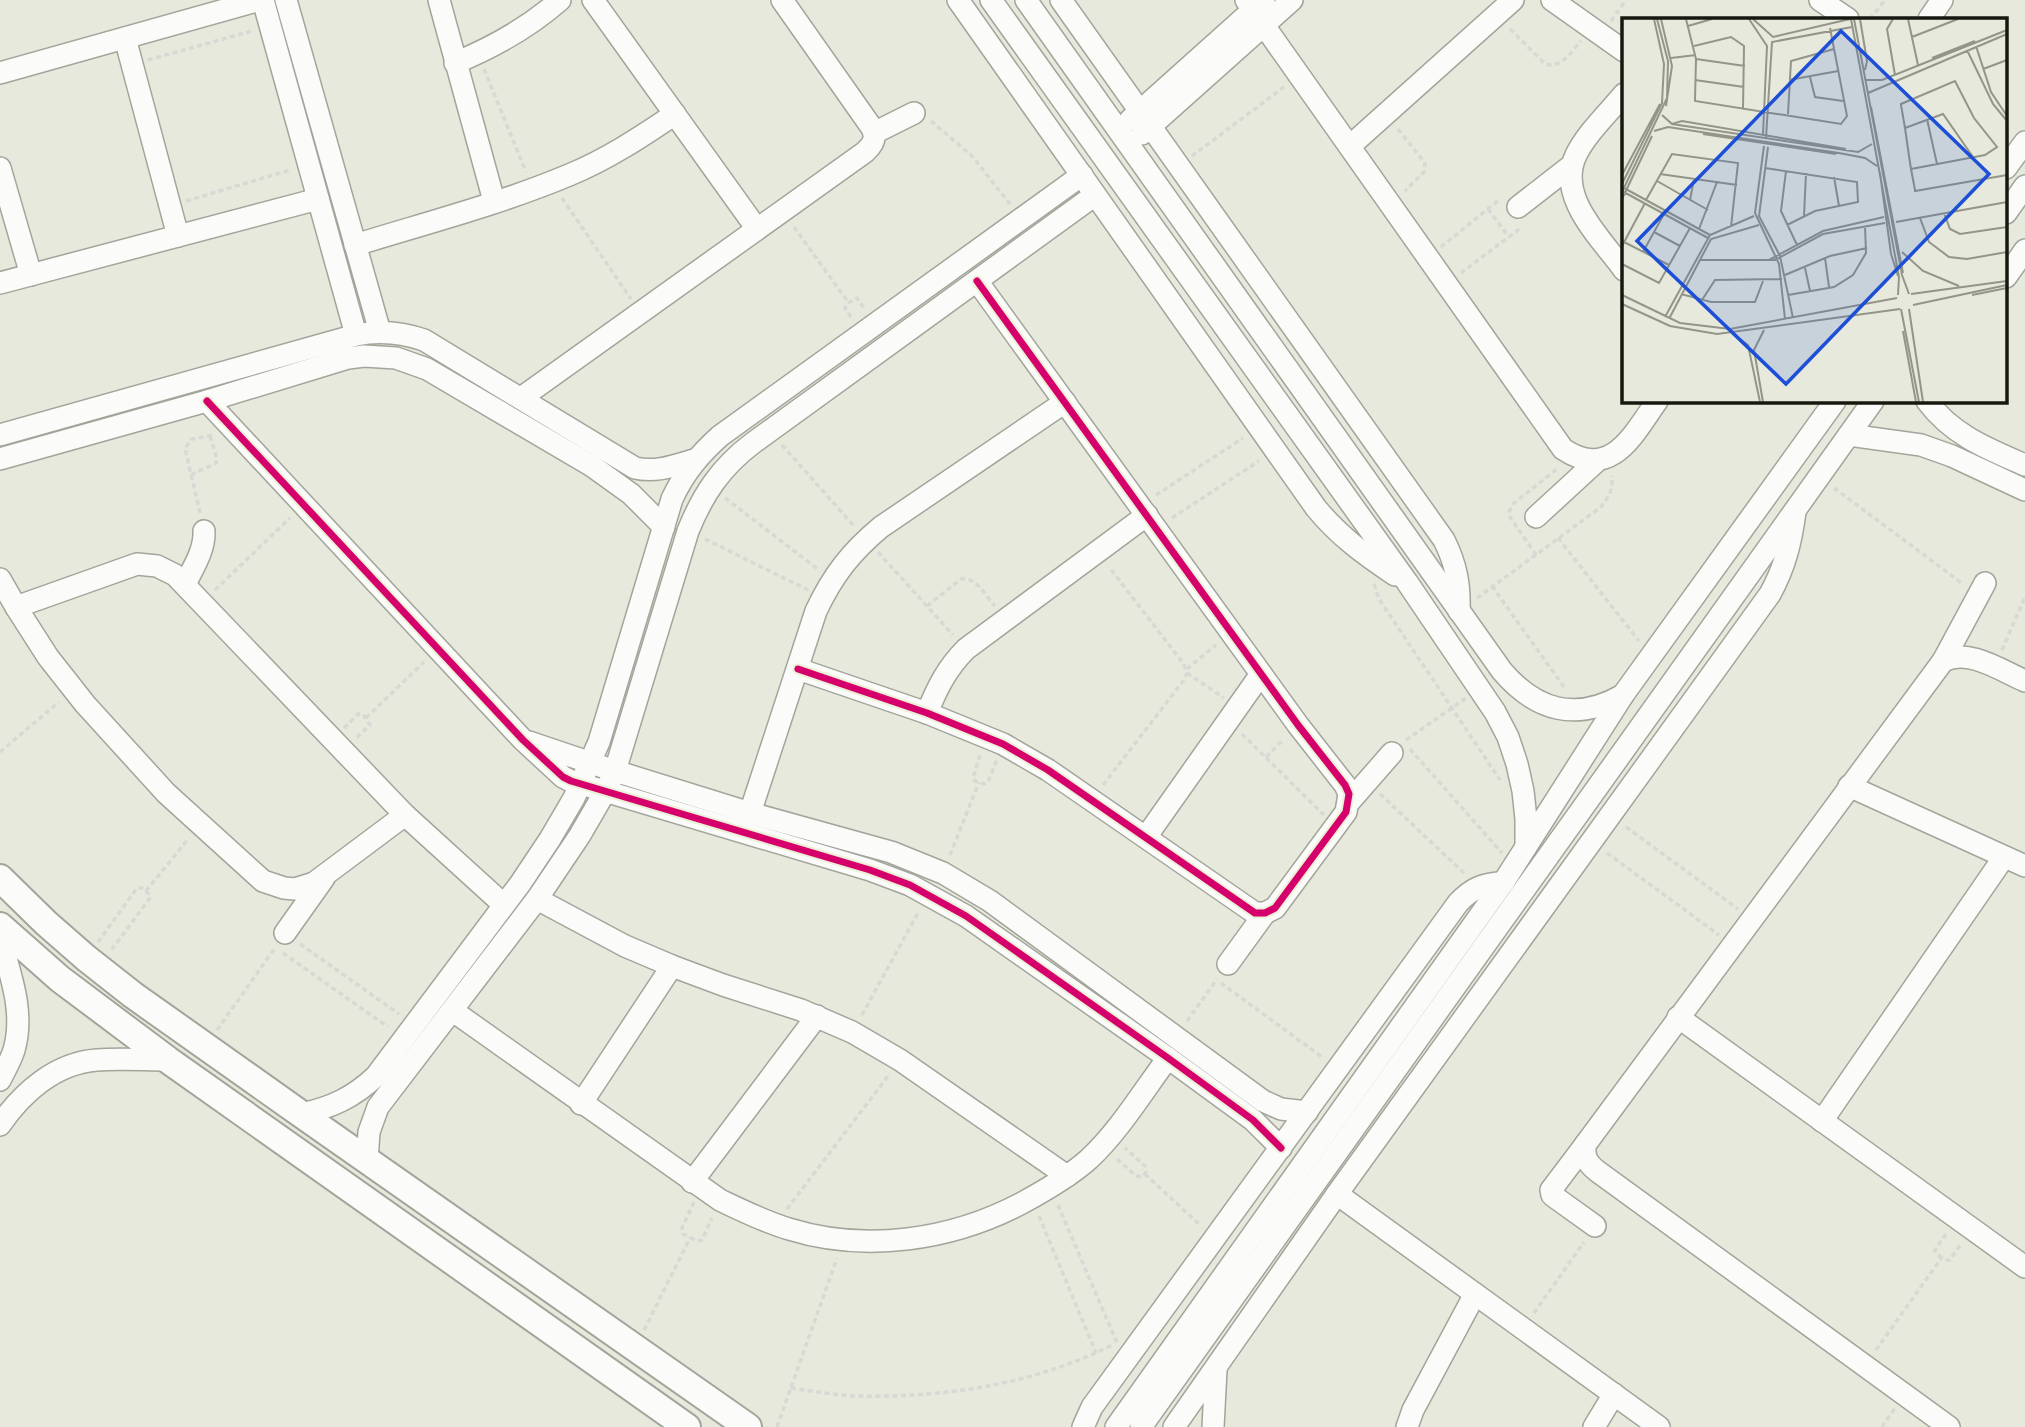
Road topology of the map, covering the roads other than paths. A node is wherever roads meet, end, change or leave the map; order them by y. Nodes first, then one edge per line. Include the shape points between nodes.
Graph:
1 (262, 0) edge
2 (286, 0) edge
3 (439, 0) edge
4 (560, 0) edge
5 (593, 0) edge
6 (782, 0) edge
7 (958, 0) edge
8 (991, 0) edge
9 (1026, 0) edge
10 (1061, 0) edge
11 (1292, 0) edge
12 (1513, 0) edge
13 (1552, 0) edge
14 (1820, 0) edge
15 (1942, 0) edge
16 (1257, 9) edge
17 (1847, 18) edge
18 (1930, 18) edge
19 (125, 38) junction
20 (1622, 50) edge
21 (455, 63) junction
22 (0, 73) edge
23 (1622, 96) edge
24 (914, 113) road end
25 (675, 114) junction
26 (1145, 119) junction
27 (874, 133) junction
28 (1124, 137) junction
29 (2025, 142) edge
30 (1350, 146) junction
31 (1572, 165) junction
32 (2008, 165) edge
33 (0, 169) edge
34 (1082, 175) junction
35 (2025, 186) edge
36 (1095, 195) junction
37 (318, 199) junction
38 (495, 201) junction
39 (2008, 210) edge
40 (1524, 214) road end
41 (757, 229) junction
42 (178, 236) junction
43 (355, 245) junction
44 (2025, 250) edge
45 (1622, 267) edge
46 (2008, 274) edge
47 (31, 275) junction
48 (977, 281) junction
49 (0, 283) edge
50 (380, 331) junction
51 (356, 335) junction
52 (521, 398) junction
53 (207, 401) junction
54 (1065, 402) junction
55 (1656, 402) edge
56 (1834, 402) edge
57 (1872, 402) edge
58 (1928, 402) edge
59 (0, 435) edge
60 (1849, 435) junction
61 (697, 458) junction
62 (1604, 458) junction
63 (0, 459) edge
64 (2025, 465) edge
65 (2025, 490) edge
66 (1795, 508) junction
67 (1148, 517) junction
68 (1536, 517) dead end
69 (664, 527) junction
70 (204, 531) road end
71 (0, 579) edge
72 (1406, 582) junction
73 (186, 584) junction
74 (1982, 589) road end
75 (16, 607) junction
76 (1459, 611) junction
77 (1943, 661) junction
78 (797, 669) junction
79 (1261, 674) junction
80 (2025, 681) edge
81 (1623, 695) junction
82 (927, 713) junction
83 (523, 740) junction
84 (1392, 753) dead end
85 (590, 763) junction
86 (610, 781) junction
87 (581, 784) junction
88 (1849, 786) junction
89 (1350, 801) junction
90 (750, 813) junction
91 (405, 815) junction
92 (1146, 837) junction
93 (1525, 847) junction
94 (2004, 857) junction
95 (2025, 866) edge
96 (1508, 875) junction
97 (325, 876) junction
98 (0, 878) edge
99 (537, 900) junction
100 (504, 905) junction
101 (1265, 913) junction
102 (0, 926) edge
103 (0, 937) edge
104 (280, 940) road end
105 (672, 966) junction
106 (1222, 972) road end
107 (453, 1012) junction
108 (817, 1016) junction
109 (1678, 1017) junction
110 (1168, 1058) junction
111 (168, 1060) junction
112 (0, 1080) edge
113 (581, 1104) junction
114 (1307, 1112) junction
115 (301, 1114) junction
116 (1822, 1121) junction
117 (0, 1125) edge
118 (1585, 1145) junction
119 (1281, 1149) junction
120 (367, 1160) junction
121 (1059, 1181) junction
122 (696, 1185) junction
123 (1336, 1194) junction
124 (1595, 1226) road end
125 (2025, 1267) edge
126 (1475, 1294) junction
127 (1216, 1369) junction
128 (1614, 1394) junction
129 (687, 1427) edge
130 (748, 1427) edge
131 (1083, 1427) edge
132 (1116, 1427) edge
133 (1141, 1427) edge
134 (1174, 1427) edge
135 (1213, 1427) edge
136 (1407, 1427) edge
137 (1594, 1427) edge
138 (1659, 1427) edge
139 (1948, 1427) edge

1 - 19 street
1 - 37 street
2 - 43 street
3 - 21 street
4 - 21 street via 522,30
5 - 25 street
6 - 27 street
7 - 34 street
8 - 72 street
9 - 28 street
10 - 26 street
11 - 16 street
12 - 30 street
13 - 20 street
14 - 17 street
15 - 18 street
16 - 26 street
16 - 30 street
19 - 22 street
19 - 42 street
21 - 38 street
23 - 31 street via 1584,142
24 - 27 street
25 - 38 street via 607,157
25 - 41 street
26 - 28 street
26 - 76 street via 1444,540 1457,574
27 - 41 street via 870,148
28 - 76 street
29 - 32 street
30 - 62 street via 1563,449 1586,459
31 - 40 street
31 - 45 street via 1572,190 1579,209
33 - 47 street
34 - 36 street
34 - 61 street via 720,436
35 - 39 street
36 - 48 street
36 - 72 street via 1329,524 1359,551
37 - 42 street
37 - 51 street
38 - 43 street
41 - 52 street
42 - 47 street
43 - 50 street
44 - 46 street
47 - 49 street
48 - 54 street
48 - 86 street via 736,456 710,486 688,531
50 - 51 street
50 - 52 street via 424,340
51 - 59 street
52 - 61 street via 635,468 663,469
53 - 63 street
53 - 69 street via 348,358 380,356 411,362 592,466 631,494
53 - 83 street
54 - 67 street
54 - 78 street via 881,527 850,556 816,611
55 - 62 street via 1622,449
56 - 81 street
57 - 60 street
58 - 64 street via 1962,436
60 - 65 street via 1921,444
60 - 66 street
61 - 69 street via 679,484
62 - 68 street
66 - 123 street via 1788,551 1770,594
66 - 133 street
67 - 79 street
67 - 82 street via 977,639 955,660
69 - 85 street
70 - 73 street via 202,549
71 - 75 street
72 - 93 street via 1480,688 1508,737 1525,810
73 - 75 street via 167,569 137,564
73 - 91 street
74 - 77 street
75 - 97 street via 48,657 125,749 254,874 273,886 295,889
76 - 81 street via 1514,686 1529,697 1545,705 1581,710
77 - 80 street via 1968,656
77 - 88 street
78 - 82 street
78 - 90 street
79 - 89 street via 1345,785
79 - 92 street
81 - 93 street
82 - 92 street via 995,740 1048,770
83 - 85 street
83 - 87 street via 563,777
84 - 89 street
85 - 86 street
85 - 87 street
86 - 87 street
86 - 90 street
86 - 99 street
86 - 110 street via 929,894
87 - 100 street
88 - 94 street
88 - 109 street
89 - 101 street via 1275,908
90 - 114 street via 891,852 943,873 990,901 1263,1101
91 - 97 street
91 - 100 street
92 - 101 street via 1250,911
93 - 96 street
94 - 95 street
94 - 116 street
96 - 114 street via 1467,893
96 - 132 street
97 - 104 street
98 - 115 main road via 92,963
99 - 105 street
99 - 107 street
100 - 115 street via 376,1076 333,1106
101 - 106 street
102 - 111 main road via 60,979
103 - 112 street via 19,1022 14,1052
105 - 108 street
105 - 113 street
107 - 113 street
107 - 120 street via 378,1107 369,1132
108 - 121 street via 900,1060
108 - 122 street
109 - 116 street
109 - 118 street
110 - 119 street via 1253,1120
110 - 121 street via 1106,1140
111 - 117 street via 94,1060 65,1068 37,1084
111 - 129 main road
113 - 122 street
114 - 119 street
115 - 120 main road
116 - 125 street
118 - 124 street via 1551,1190 1556,1199
118 - 139 street via 1584,1155 1597,1171
119 - 131 street via 1092,1407
120 - 130 main road
121 - 122 street via 982,1221 945,1233 869,1241 792,1230 755,1217
123 - 126 street
123 - 127 street
126 - 128 street
126 - 136 street
127 - 134 street
127 - 135 street
128 - 137 street
128 - 138 street

